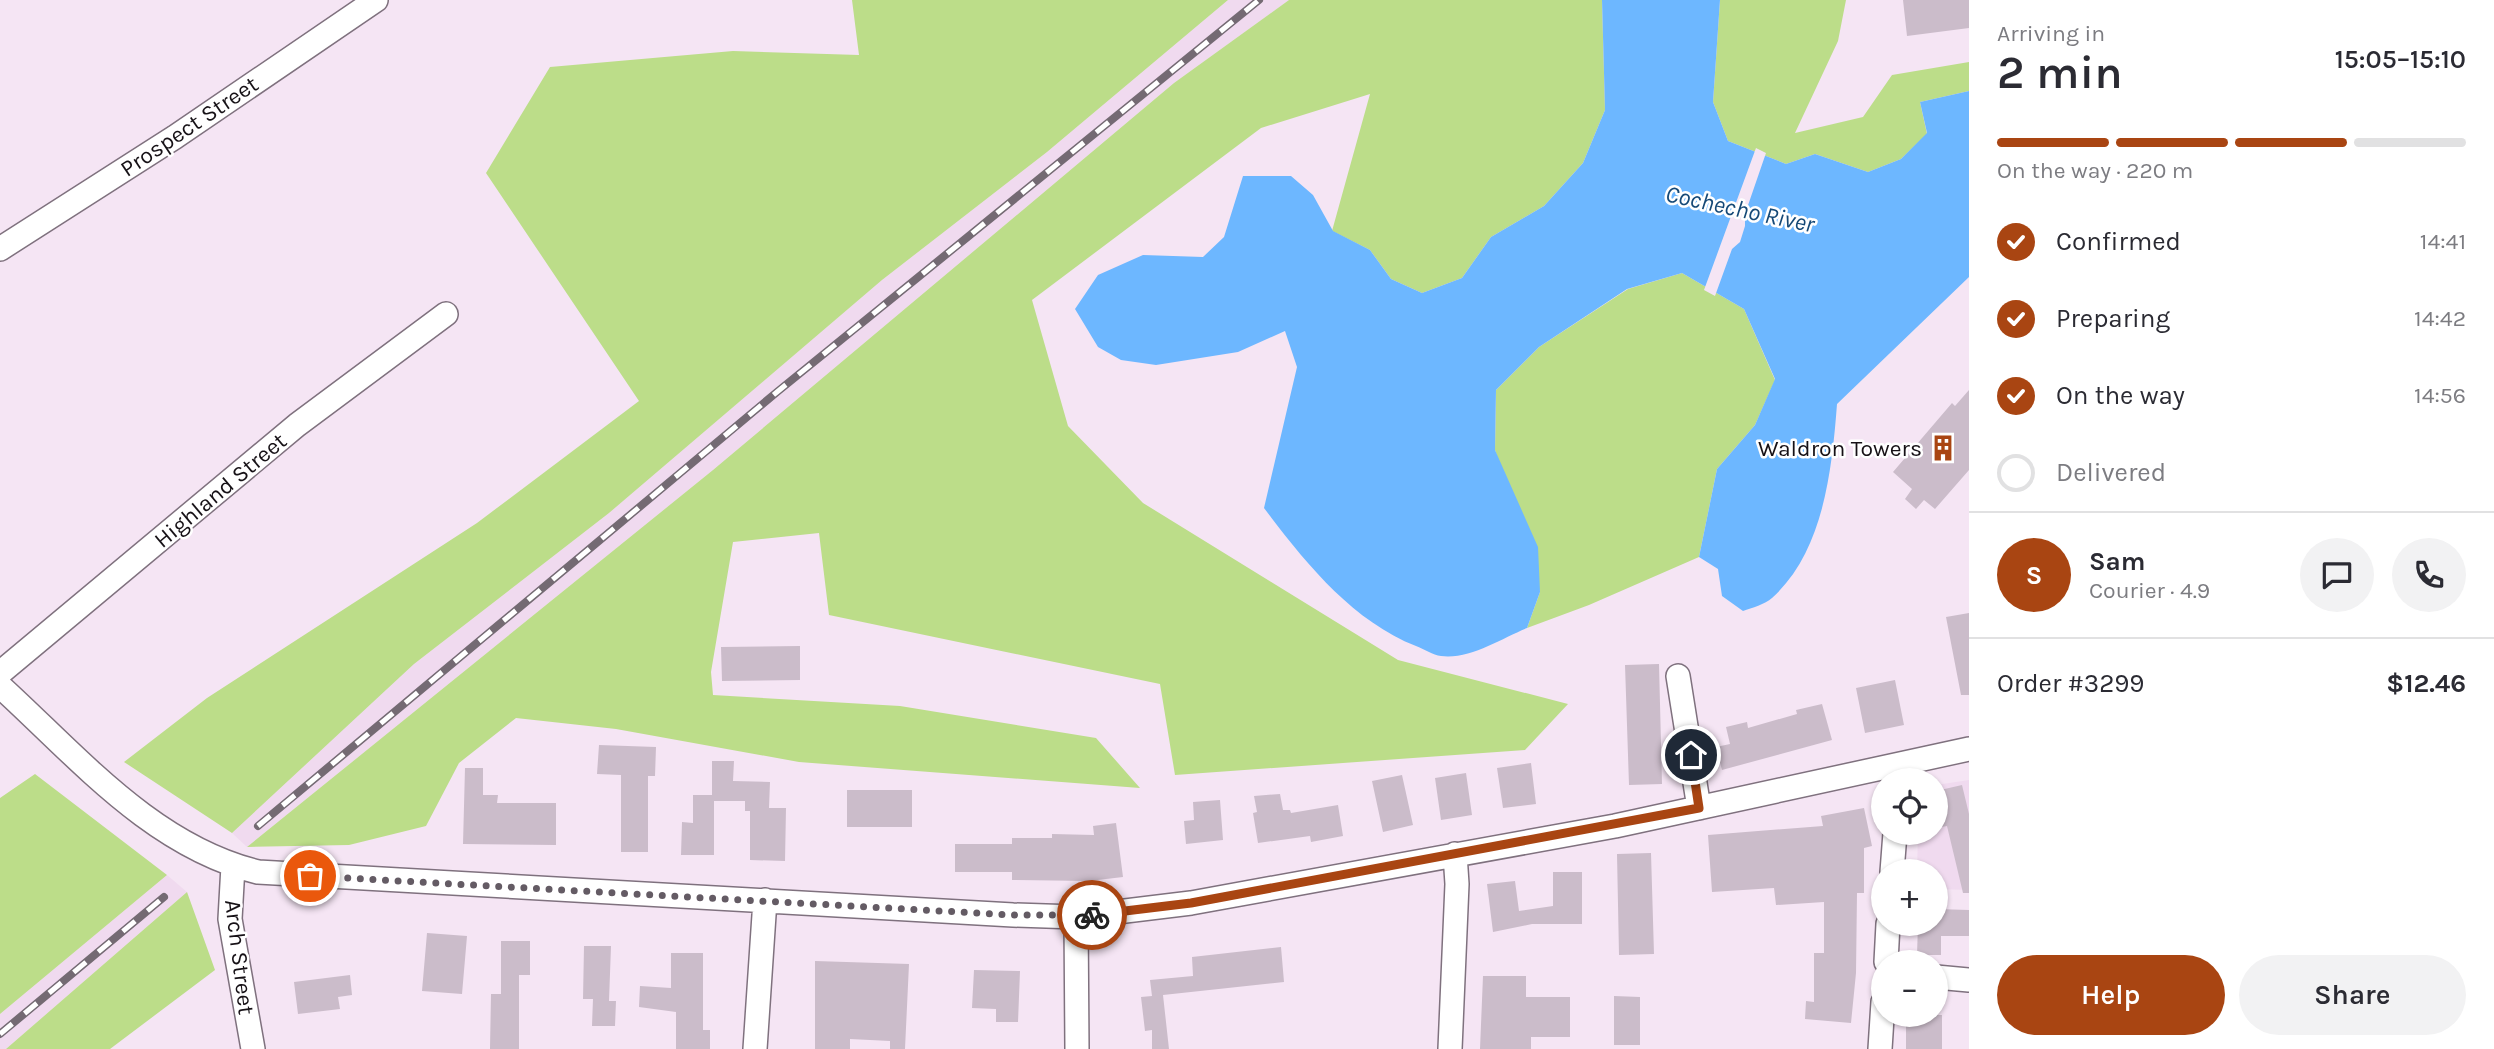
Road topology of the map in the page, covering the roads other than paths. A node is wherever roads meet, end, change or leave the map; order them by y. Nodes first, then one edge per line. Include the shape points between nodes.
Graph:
1 (376, 0) edge
2 (0, 249) edge
3 (446, 314) dead end
4 (0, 673) edge
5 (1678, 676) dead end
6 (0, 686) edge
7 (1969, 749) edge
8 (1911, 768) edge
9 (1871, 777) edge
10 (1699, 808) junction
11 (1455, 854) junction
12 (233, 866) junction
13 (765, 900) junction
14 (1076, 917) junction
15 (1948, 978) edge
16 (1969, 979) edge
17 (1881, 1027) edge
18 (253, 1049) edge
19 (755, 1049) edge
20 (1077, 1049) edge
21 (1450, 1049) edge
22 (1880, 1049) edge

1 - 2 street, Prospect Street
3 - 4 street, Highland Street via 297,425
5 - 10 street
6 - 12 street via 150,821 205,856
7 - 8 street
9 - 10 street
10 - 11 street
11 - 14 street via 1191,903
11 - 21 street
12 - 13 street via 285,875
12 - 18 street, Arch Street via 230,919
13 - 14 street
13 - 19 street
14 - 20 street
15 - 16 street
17 - 22 street

